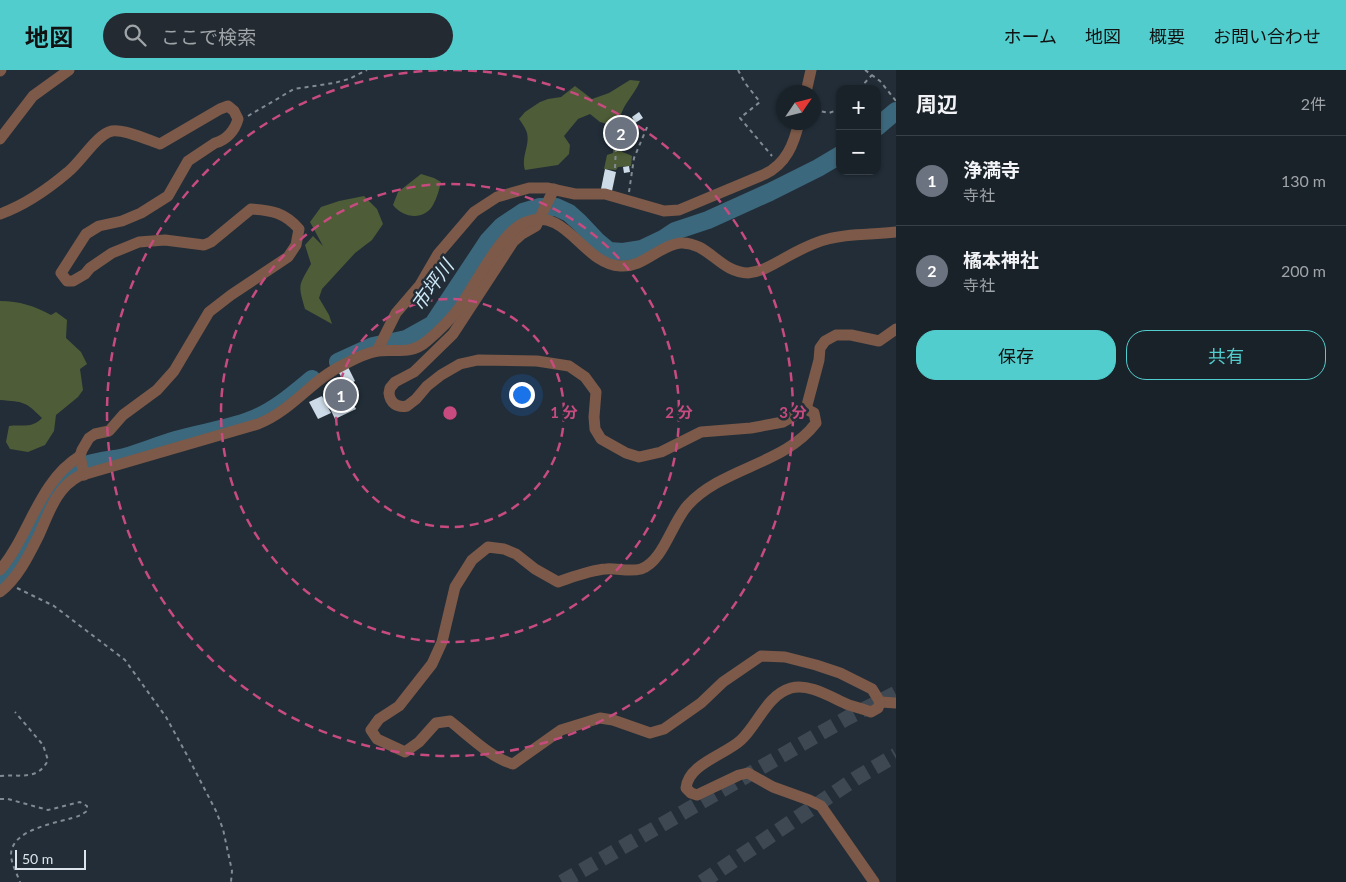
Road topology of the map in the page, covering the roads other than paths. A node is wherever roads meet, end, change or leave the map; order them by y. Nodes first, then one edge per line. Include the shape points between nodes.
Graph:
1 (69, 70) edge
2 (811, 70) edge
3 (808, 85) edge
4 (797, 130) edge
5 (0, 139) edge
6 (554, 189) junction
7 (0, 214) edge
8 (539, 219) junction
9 (896, 232) edge
10 (896, 329) edge
11 (377, 351) junction
12 (806, 409) junction
13 (80, 456) junction
14 (84, 475) junction
15 (48, 500) junction
16 (0, 570) edge
17 (4, 588) edge
18 (880, 702) junction
19 (896, 703) edge
20 (874, 882) edge

1 - 5 street via 33,96
2 - 3 street
4 - 6 street via 793,144 779,165 765,174 678,210 664,211 604,194 575,194
6 - 8 street
6 - 11 street via 529,188 512,192 474,212 438,254 420,285 400,306
7 - 13 street via 25,204 70,171 102,134 114,130 160,144 228,106 238,119 235,129 188,161 168,196 141,213 99,226 86,234 62,273 67,280 73,281 112,253 139,242 165,240 204,245 251,210 265,210 290,219 299,229 296,245 288,257 209,312 170,376 123,415 109,431 89,438
8 - 9 street via 564,228 594,257 612,266 630,266 668,247 687,244 704,249 731,269 747,273 828,239
8 - 11 street via 521,224 510,233 459,308 427,341 405,351
8 - 12 street via 533,229 513,242 447,341 414,372 392,385 389,393 394,403 400,407 407,406 445,372 468,362 538,361 569,366 585,377 596,392 595,428 601,439 639,457 661,452 701,432 783,422
10 - 12 street via 879,341 836,334 824,341
11 - 14 street via 337,368 267,421
12 - 18 street via 814,413 816,423 807,434 785,450 717,483 688,505 659,554 641,569 607,568 558,582 516,554 504,548 488,547 472,560 455,587 442,642 432,664 399,706 378,718 371,730 377,739 405,752 436,723 450,721 494,755 513,764 561,730 600,718 650,733 664,729 761,656 785,657 840,673 872,689
13 - 14 street
13 - 15 street via 62,471
14 - 15 street via 69,482
15 - 16 street
15 - 17 street via 34,544 20,569
18 - 19 street
18 - 20 street via 878,708 870,712 815,690 793,688 785,691 771,702 741,740 692,771 686,781 686,788 697,795 739,775 748,774 821,806

